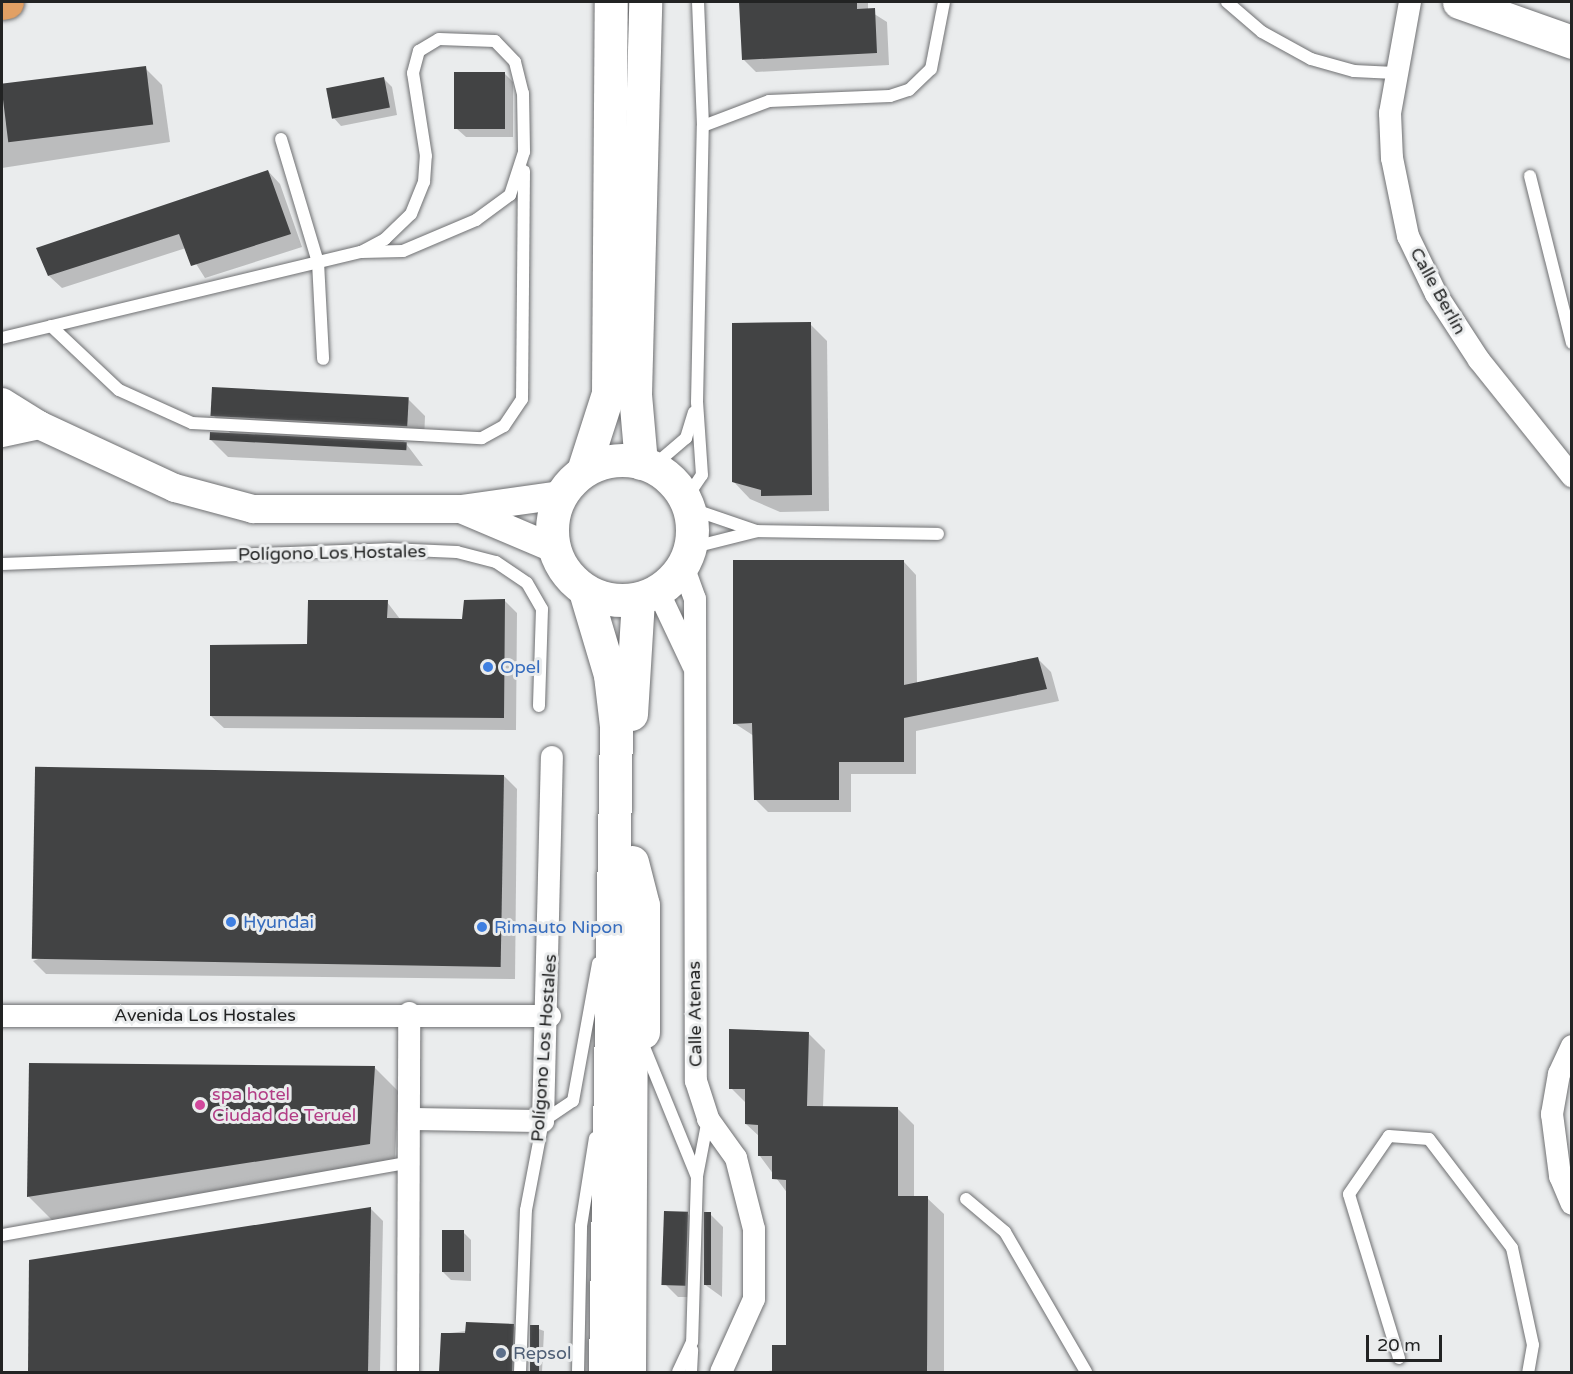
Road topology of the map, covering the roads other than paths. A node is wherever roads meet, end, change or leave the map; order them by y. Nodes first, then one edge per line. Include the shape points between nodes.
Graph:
1 (7, 2) edge
2 (610, 2) edge
3 (645, 2) edge
4 (698, 2) edge
5 (944, 2) edge
6 (1227, 2) edge
7 (1410, 2) edge
8 (1459, 2) edge
9 (2, 3) edge
10 (1572, 42) edge
11 (1395, 73) junction
12 (703, 126) junction
13 (281, 139) dead end
14 (524, 152) junction
15 (1530, 176) dead end
16 (361, 252) junction
17 (318, 262) junction
18 (51, 326) junction
19 (2, 338) edge
20 (1572, 343) edge
21 (323, 359) dead end
22 (2, 402) edge
23 (697, 402) junction
24 (39, 425) junction
25 (2, 433) edge
26 (646, 465) junction
27 (583, 471) junction
28 (1572, 476) edge
29 (560, 495) junction
30 (687, 504) junction
31 (461, 510) junction
32 (757, 531) junction
33 (938, 534) dead end
34 (553, 548) junction
35 (686, 557) junction
36 (2, 564) edge
37 (585, 591) junction
38 (648, 596) junction
39 (696, 672) junction
40 (539, 706) dead end
41 (616, 726) junction
42 (552, 757) dead end
43 (632, 862) junction
44 (410, 1013) junction
45 (2, 1016) edge
46 (550, 1016) junction
47 (1572, 1046) edge
48 (644, 1047) junction
49 (608, 1054) junction
50 (409, 1119) junction
51 (708, 1119) junction
52 (543, 1121) junction
53 (408, 1163) junction
54 (697, 1177) junction
55 (966, 1199) dead end
56 (1572, 1204) edge
57 (2, 1235) edge
58 (692, 1342) junction
59 (1399, 1358) dead end
60 (1082, 1371) edge
61 (408, 1372) edge
62 (520, 1372) edge
63 (578, 1372) edge
64 (605, 1372) edge
65 (629, 1372) edge
66 (645, 1372) edge
67 (678, 1372) edge
68 (691, 1372) edge
69 (721, 1372) edge
70 (1528, 1372) edge

1 - 9 highway
2 - 27 main road via 608,393
3 - 26 main road via 635,394
4 - 12 lane
5 - 12 lane via 931,69 909,90 890,96 769,100
6 - 11 lane via 1262,32 1311,59 1354,71
7 - 11 street, Calle Berlín
8 - 10 main road
11 - 28 street, Calle Berlín via 1392,158 1419,261 1479,360
12 - 23 lane
13 - 17 lane
14 - 16 lane via 510,195 490,212 391,255
14 - 16 lane via 521,78 507,51 482,38 429,43 419,51 413,73 426,156 420,197 401,226
14 - 18 lane via 522,399 511,419 490,435 473,439 192,423 119,390
15 - 20 lane
16 - 17 lane
17 - 18 lane
17 - 21 lane
18 - 19 lane
22 - 24 street
23 - 26 lane via 686,438
23 - 30 lane via 702,475
24 - 25 street
24 - 31 street via 175,488 253,509
26 - 27 main road via 621,460
26 - 30 main road
27 - 29 main road
29 - 31 street
29 - 34 main road via 551,530
30 - 32 lane
30 - 35 main road
31 - 34 street
32 - 33 lane
32 - 35 lane
34 - 37 main road via 571,580
35 - 38 main road
35 - 39 street, Calle Atenas via 695,599
36 - 40 lane, Polígono Los Hostales via 389,549 457,552 496,562 527,583 542,609
37 - 38 main road via 607,600
37 - 41 main road via 610,675
38 - 39 street, Calle Atenas
38 - 43 main road via 631,685
39 - 51 street, Calle Atenas via 693,1043
41 - 49 main road
41 - 52 lane via 599,957 573,1101
42 - 46 street, Polígono Los Hostales
43 - 48 main road via 643,905
43 - 65 main road
44 - 45 street, Avenida Los Hostales
44 - 46 street, Avenida Los Hostales
44 - 50 street
46 - 52 street, Polígono Los Hostales
47 - 56 street via 1559,1074 1552,1114 1560,1176
48 - 54 lane
48 - 66 main road
49 - 63 lane via 581,1226
49 - 64 main road
50 - 52 street
50 - 53 street
51 - 54 lane
51 - 69 street, Calle Atenas via 736,1158 754,1229 754,1299
52 - 62 lane, Polígono Los Hostales via 522,1241
53 - 57 lane
53 - 61 street
54 - 58 lane
55 - 60 lane via 1005,1232
58 - 67 lane
58 - 68 lane
59 - 70 lane via 1349,1194 1389,1136 1429,1139 1512,1248 1533,1345

